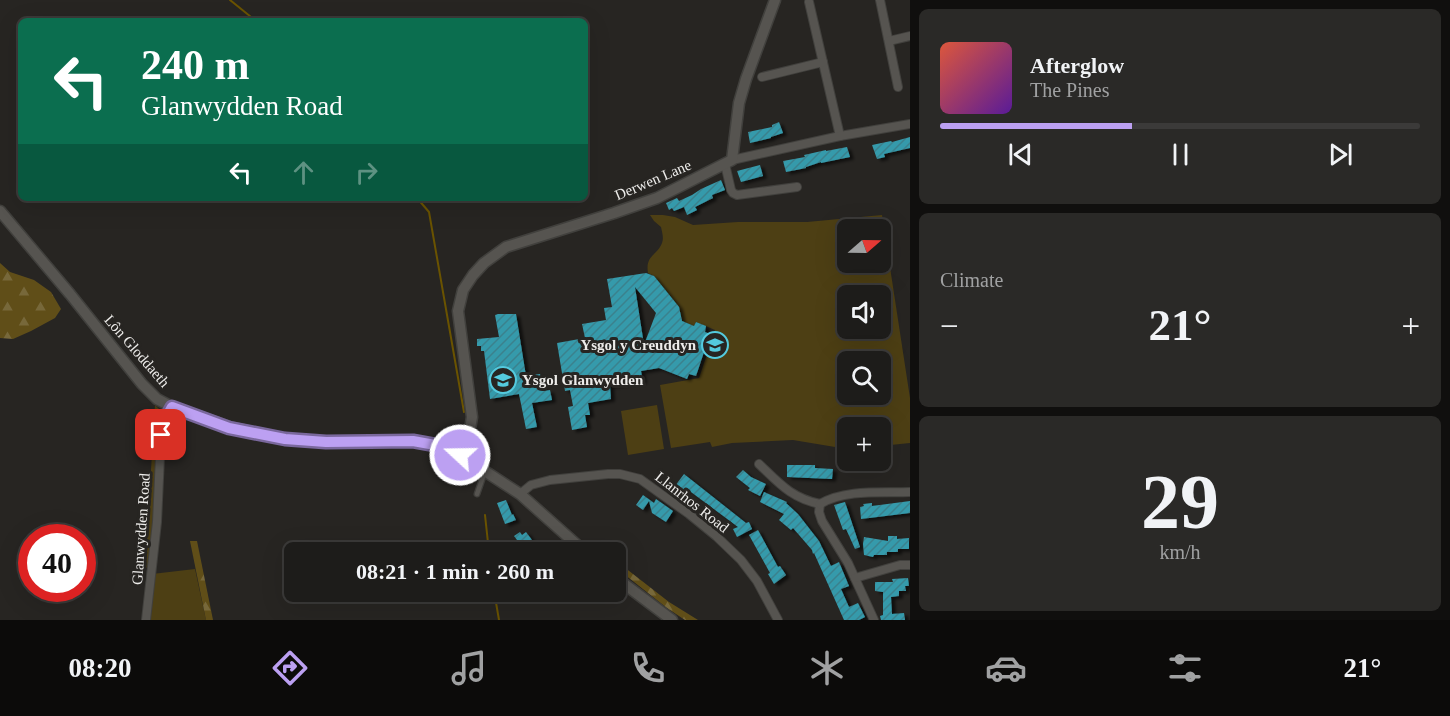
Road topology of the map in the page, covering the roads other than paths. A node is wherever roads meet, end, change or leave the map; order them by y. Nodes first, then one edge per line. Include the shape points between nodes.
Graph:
1 (775, 0) edge
2 (880, 0) edge
3 (809, 2) dead end
4 (910, 36) edge
5 (889, 41) junction
6 (823, 62) junction
7 (762, 77) dead end
8 (898, 87) dead end
9 (910, 124) edge
10 (840, 136) junction
11 (728, 162) junction
12 (797, 187) dead end
13 (0, 211) edge
14 (172, 407) junction
15 (460, 455) junction
16 (759, 464) dead end
17 (485, 471) junction
18 (910, 492) edge
19 (477, 494) dead end
20 (520, 494) junction
21 (820, 504) junction
22 (574, 542) edge
23 (910, 565) edge
24 (855, 578) junction
25 (626, 585) edge
26 (146, 620) edge
27 (672, 620) edge
28 (778, 620) edge
29 (874, 620) edge

1 - 11 street via 741,95
2 - 5 street
3 - 6 street
4 - 5 street
5 - 8 street
6 - 7 street
6 - 10 street
9 - 10 street
10 - 11 street
11 - 12 street via 731,190 737,195
11 - 15 street, Derwen Lane via 657,198 506,248 473,275 463,290 458,311 472,417
13 - 14 street, Lôn Gloddaeth via 142,384
14 - 15 street, Lôn Gloddaeth via 229,428 285,439 413,441
14 - 26 street, Glanwydden Road via 161,435 157,522
15 - 17 street, Lôn Gloddaeth
16 - 21 street via 796,497
17 - 19 lane
17 - 20 street, Lôn Gloddaeth
18 - 21 street via 850,494
20 - 22 street, Lôn Gloddaeth
20 - 28 street, Llanrhos Road via 531,485 550,480 609,474 640,479 689,514 741,560
21 - 24 street via 822,521
23 - 24 street
24 - 29 street
25 - 27 street

